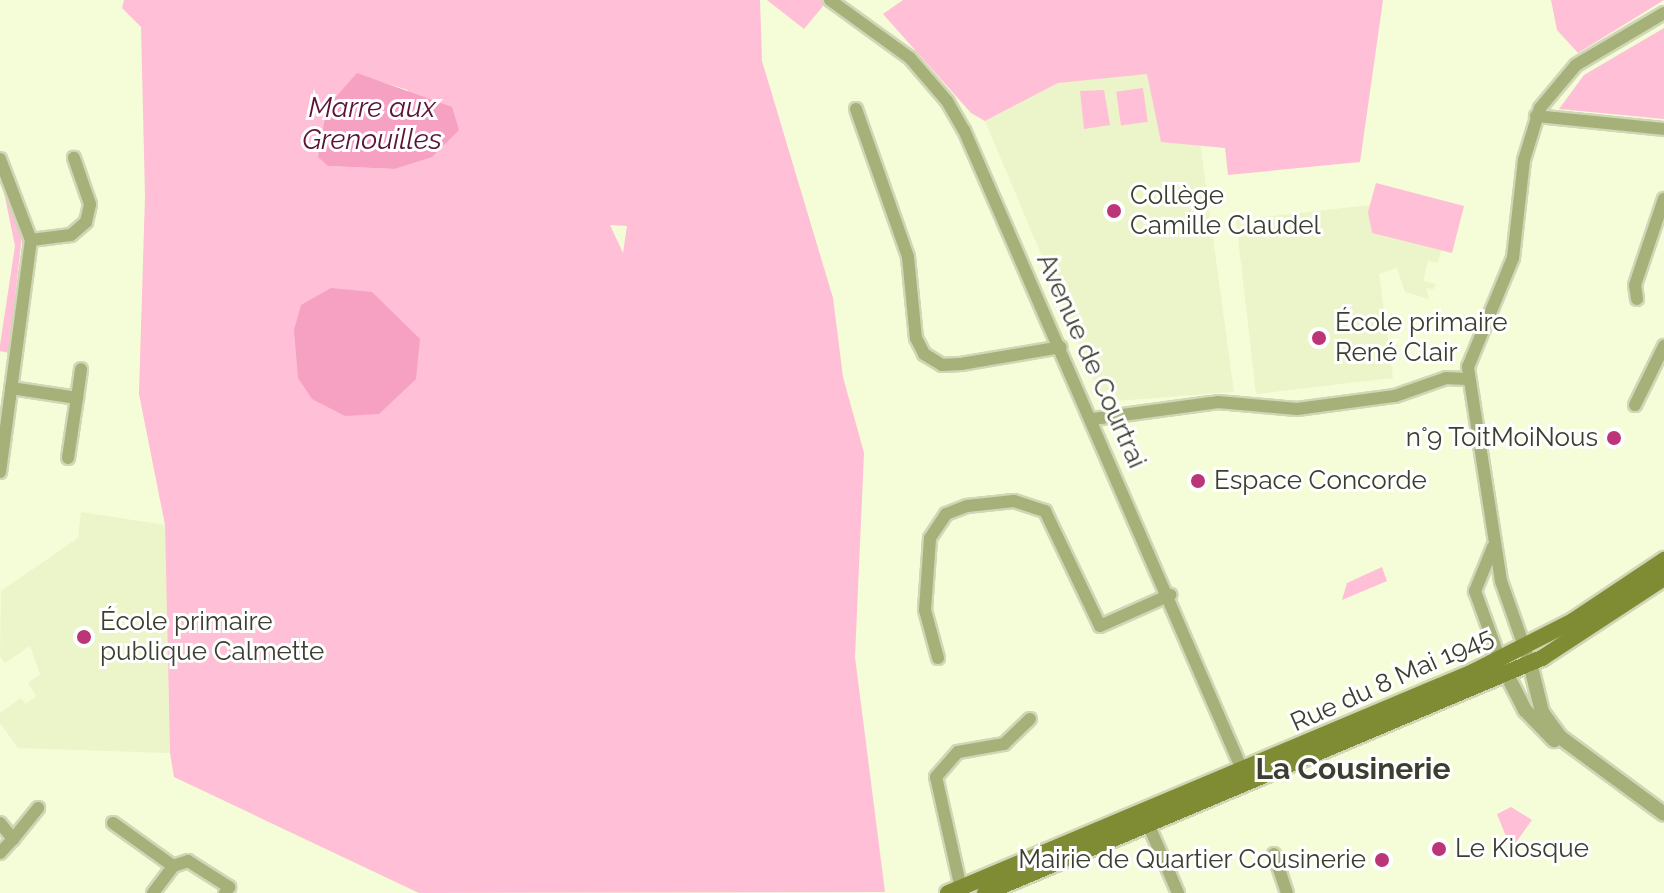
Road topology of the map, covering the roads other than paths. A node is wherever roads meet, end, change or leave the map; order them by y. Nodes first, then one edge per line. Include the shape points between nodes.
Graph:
1 (830, 0) edge
2 (1664, 13) edge
3 (856, 109) dead end
4 (1536, 116) junction
5 (1664, 129) edge
6 (74, 158) dead end
7 (0, 159) edge
8 (1664, 199) edge
9 (31, 240) junction
10 (1637, 299) dead end
11 (1664, 346) edge
12 (1061, 347) junction
13 (81, 369) dead end
14 (7, 372) edge
15 (1467, 379) junction
16 (11, 388) junction
17 (77, 398) junction
18 (1635, 405) dead end
19 (1093, 419) junction
20 (68, 458) dead end
21 (0, 472) edge
22 (1494, 540) junction
23 (1664, 560) edge
24 (1664, 578) edge
25 (1170, 595) junction
26 (1528, 655) junction
27 (938, 658) dead end
28 (1503, 666) junction
29 (1030, 719) dead end
30 (1581, 754) junction
31 (1246, 777) junction
32 (38, 808) dead end
33 (1141, 808) junction
34 (1660, 810) edge
35 (0, 823) edge
36 (113, 823) dead end
37 (1149, 825) junction
38 (13, 839) junction
39 (0, 853) edge
40 (1274, 854) dead end
41 (173, 866) junction
42 (157, 889) edge
43 (956, 891) edge
44 (227, 892) edge
45 (174, 893) edge
46 (985, 893) edge
47 (1178, 893) edge
48 (1287, 893) edge

1 - 12 street, Avenue de Courtrai via 897,46 947,101
2 - 4 street via 1567,72
3 - 12 street via 908,257 916,338 924,354 942,365
4 - 5 street
4 - 15 street via 1524,160 1513,258
6 - 9 street via 90,204 86,222 71,235
7 - 9 street
8 - 10 street via 1635,285
9 - 14 street
11 - 18 street
12 - 19 street, Avenue de Courtrai
13 - 17 street
14 - 16 street
15 - 19 street via 1436,379 1395,396 1297,409 1218,402
15 - 22 street
16 - 17 street
16 - 21 street
17 - 20 street
19 - 25 street, Avenue de Courtrai
22 - 26 street via 1501,581
22 - 28 street via 1475,591
23 - 26 main road, Rue du 8 Mai 1945
24 - 26 main road, Rue du 8 Mai 1945 via 1609,618
25 - 27 street via 1100,626 1045,511 1014,501 967,506 946,514 930,538 925,610
25 - 31 street, Avenue de Courtrai
26 - 28 main road, Rue du 8 Mai 1945
26 - 30 street via 1545,718
28 - 30 street via 1531,720
28 - 31 main road, Rue du 8 Mai 1945
29 - 43 street via 1004,744 958,752 936,777
30 - 34 street
31 - 33 main road, Rue du 8 Mai 1945
31 - 37 main road, Rue du 8 Mai 1945
32 - 38 street
33 - 37 street
33 - 43 main road, Rue du 8 Mai 1945
35 - 38 street
36 - 41 street
37 - 46 main road, Rue du 8 Mai 1945
37 - 47 street
38 - 39 street
40 - 48 street
41 - 42 street
41 - 44 street via 193,863
42 - 45 street

